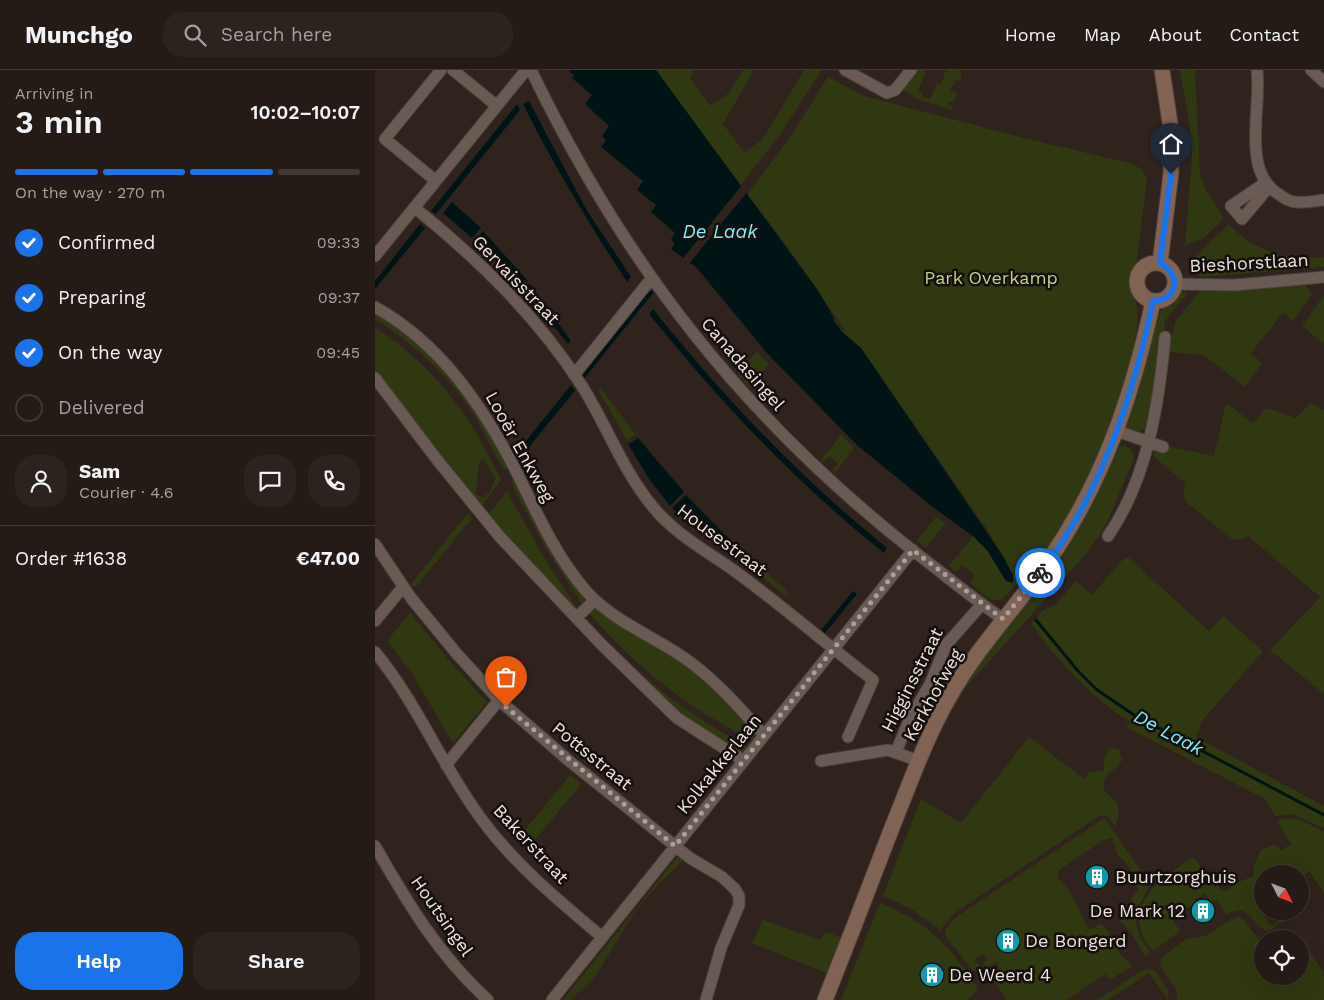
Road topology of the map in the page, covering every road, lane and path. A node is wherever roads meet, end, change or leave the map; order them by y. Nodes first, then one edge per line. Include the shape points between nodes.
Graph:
1 (441, 70) edge
2 (453, 70) edge
3 (526, 70) edge
4 (531, 70) edge
5 (845, 70) edge
6 (911, 70) edge
7 (1162, 70) edge
8 (1257, 70) edge
9 (1311, 70) edge
10 (1324, 82) edge
11 (497, 106) junction
12 (436, 181) junction
13 (1324, 200) edge
14 (415, 208) junction
15 (375, 256) edge
16 (1160, 263) junction
17 (1324, 277) edge
18 (651, 279) junction
19 (1175, 284) junction
20 (1153, 301) junction
21 (375, 307) edge
22 (1165, 337) dead end
23 (574, 375) junction
24 (375, 378) edge
25 (582, 386) joint
26 (1117, 431) junction
27 (1147, 442) junction
28 (1163, 447) dead end
29 (1107, 536) dead end
30 (375, 544) edge
31 (913, 550) junction
32 (403, 587) junction
33 (595, 600) junction
34 (982, 604) junction
35 (576, 618) junction
36 (1003, 619) junction
37 (375, 621) edge
38 (833, 650) junction
39 (375, 652) edge
40 (499, 700) junction
41 (764, 735) junction
42 (848, 737) dead end
43 (896, 752) junction
44 (744, 761) junction
45 (821, 761) dead end
46 (919, 761) junction
47 (446, 765) junction
48 (375, 846) edge
49 (675, 846) junction
50 (602, 937) junction
51 (488, 1000) edge
52 (552, 1000) edge
53 (706, 1000) edge
54 (825, 1000) edge

1 - 12 street via 385,140
2 - 11 street
3 - 11 street
4 - 18 street, Canadasingel via 582,170
5 - 6 street via 887,93 895,90
7 - 16 street via 1171,165
8 - 13 street via 1255,158 1267,185 1289,200
9 - 10 street
11 - 12 street
12 - 14 street
14 - 15 street
14 - 23 street, Gervaisstraat via 465,250 514,298
16 - 19 street via 1173,274
16 - 20 street via 1143,268 1136,283 1145,298
17 - 19 street, Bieshorstlaan via 1235,285
18 - 23 street
18 - 31 street, Canadasingel via 712,357 768,420 838,487
19 - 20 street via 1168,297
20 - 26 street, Kerkhofweg via 1141,357
21 - 33 street, Looër Enkweg via 436,355 472,395 561,558
22 - 27 street via 1159,387
23 - 25 street, Gervaisstraat
24 - 35 street via 500,537
25 - 38 street, Housestraat via 636,483 661,517
26 - 27 street
26 - 36 street, Kerkhofweg via 1102,468 1065,536
27 - 28 street
27 - 29 street via 1129,499
30 - 32 street, Pottsstraat
31 - 34 street, Canadasingel
31 - 38 street, Kolkakkerlaan
32 - 37 street
32 - 40 street, Pottsstraat
33 - 35 street
33 - 41 street, Looër Enkweg via 703,672
34 - 36 street, Canadasingel
34 - 43 street, Higginsstraat via 946,645
35 - 44 street via 662,706
36 - 46 street, Kerkhofweg via 951,694
38 - 41 street, Kolkakkerlaan
38 - 42 street, Housestraat via 873,680
39 - 47 street, Bakerstraat via 405,693
40 - 47 street
40 - 49 street, Pottsstraat via 548,744
41 - 44 street, Kolkakkerlaan
43 - 45 street via 881,750
43 - 46 street
44 - 49 street, Kolkakkerlaan
46 - 54 street, Kerkhofweg
47 - 50 street, Bakerstraat via 480,817 505,847 546,889
48 - 51 street, Houtsingel via 412,910 445,955
49 - 50 street, Kolkakkerlaan
49 - 53 street, Pottsstraat via 694,862 722,877 739,896 739,905 721,948
50 - 52 street, Kolkakkerlaan

